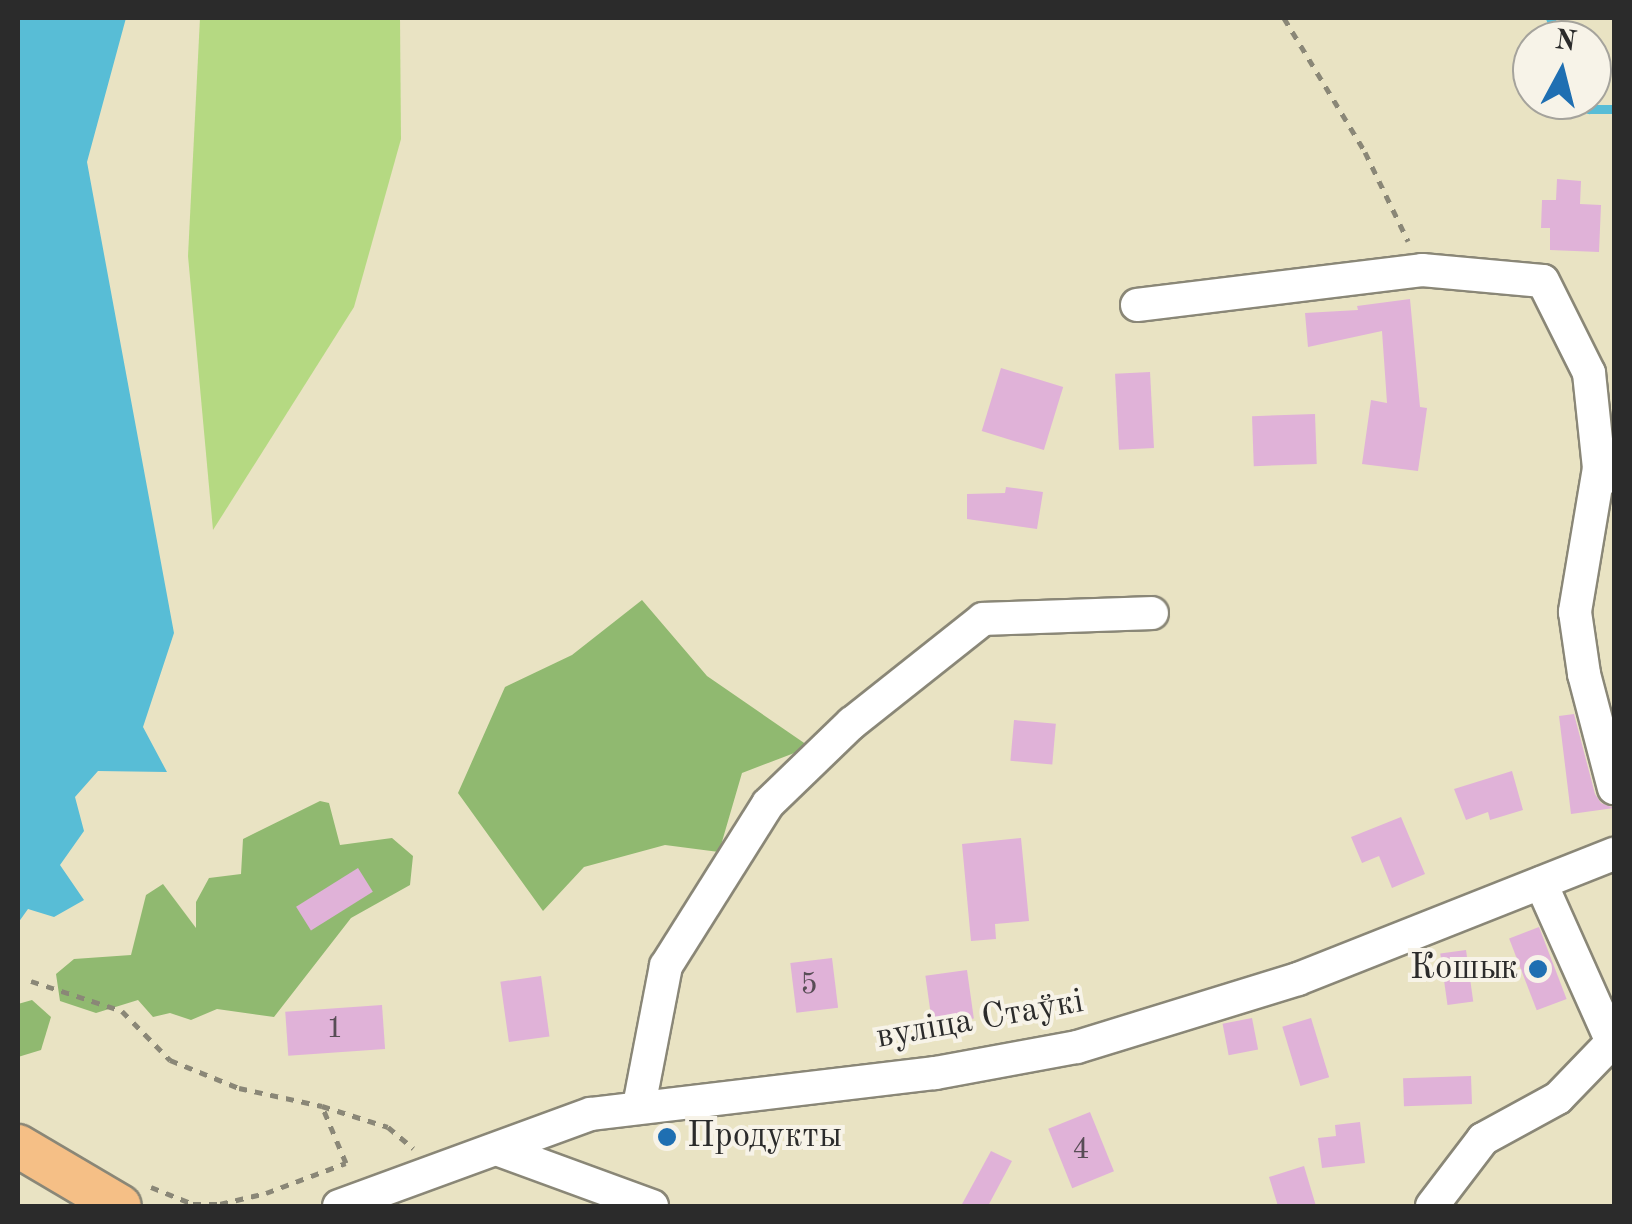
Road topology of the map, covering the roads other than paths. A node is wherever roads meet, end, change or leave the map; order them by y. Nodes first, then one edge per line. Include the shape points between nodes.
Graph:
1 (1137, 305) dead end
2 (1607, 472) edge
3 (1152, 613) dead end
4 (1614, 788) edge
5 (1614, 854) edge
6 (1540, 883) junction
7 (639, 1106) junction
8 (18, 1146) edge
9 (498, 1150) junction
10 (128, 1192) edge
11 (339, 1206) edge
12 (652, 1206) edge
13 (1432, 1206) edge

1 - 2 street via 1422,270 1543,280 1590,373
2 - 4 street via 1575,612
3 - 7 street via 983,618 852,722 768,804 666,966
5 - 6 street, вуліца Стаўкі
6 - 7 street, вуліца Стаўкі via 1298,980 1078,1047 936,1074
6 - 13 street via 1612,1042 1558,1098 1482,1139
7 - 9 street, вуліца Стаўкі via 591,1114
8 - 10 main road
9 - 11 street, вуліца Стаўкі
9 - 12 street

